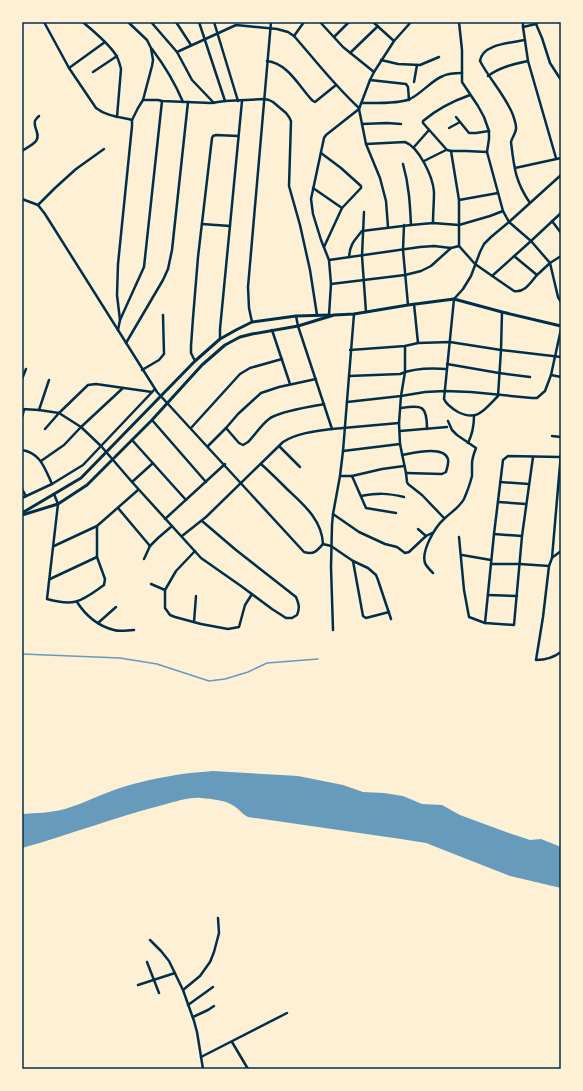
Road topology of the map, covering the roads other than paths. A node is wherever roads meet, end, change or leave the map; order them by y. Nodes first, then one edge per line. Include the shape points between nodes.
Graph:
1 (44, 22) edge
2 (83, 22) edge
3 (128, 22) edge
4 (151, 22) edge
5 (176, 22) edge
6 (199, 22) edge
7 (214, 22) edge
8 (271, 22) edge
9 (304, 22) edge
10 (320, 22) edge
11 (349, 22) edge
12 (373, 22) edge
13 (411, 22) edge
14 (459, 22) edge
15 (524, 22) edge
16 (538, 22) edge
17 (236, 24) edge
18 (536, 24) junction
19 (378, 26) junction
20 (523, 27) junction
21 (270, 29) junction
22 (217, 33) junction
23 (294, 36) junction
24 (334, 37) junction
25 (204, 39) junction
26 (525, 40) junction
27 (394, 41) junction
28 (105, 42) junction
29 (191, 45) junction
30 (151, 48) junction
31 (177, 52) junction
32 (350, 53) junction
33 (117, 56) junction
34 (439, 57) dead end
35 (381, 60) junction
36 (267, 61) junction
37 (528, 61) junction
38 (417, 65) junction
39 (69, 68) junction
40 (93, 72) dead end
41 (374, 72) junction
42 (462, 73) junction
43 (488, 76) junction
44 (370, 80) junction
45 (561, 80) edge
46 (414, 82) dead end
47 (336, 85) junction
48 (470, 95) junction
49 (264, 99) junction
50 (143, 100) junction
51 (409, 100) junction
52 (162, 101) junction
53 (225, 101) junction
54 (240, 101) junction
55 (183, 102) junction
56 (188, 102) junction
57 (214, 103) junction
58 (361, 103) junction
59 (359, 109) junction
60 (39, 116) dead end
61 (117, 117) junction
62 (456, 117) dead end
63 (132, 120) junction
64 (460, 122) junction
65 (362, 124) junction
66 (401, 124) dead end
67 (449, 128) dead end
68 (429, 130) junction
69 (488, 131) junction
70 (238, 136) junction
71 (366, 144) junction
72 (414, 147) junction
73 (104, 149) dead end
74 (447, 150) junction
75 (22, 151) edge
76 (451, 152) junction
77 (487, 152) junction
78 (321, 153) junction
79 (556, 158) junction
80 (561, 158) edge
81 (424, 161) junction
82 (403, 164) dead end
83 (515, 168) junction
84 (561, 175) edge
85 (313, 188) junction
86 (498, 192) junction
87 (22, 199) edge
88 (459, 200) junction
89 (530, 203) junction
90 (38, 205) junction
91 (342, 208) junction
92 (503, 211) junction
93 (364, 212) dead end
94 (561, 213) edge
95 (552, 221) junction
96 (509, 222) junction
97 (433, 223) junction
98 (202, 224) junction
99 (404, 225) junction
100 (410, 225) junction
101 (459, 225) junction
102 (230, 226) junction
103 (388, 228) junction
104 (362, 231) junction
105 (561, 233) edge
106 (531, 241) junction
107 (459, 246) junction
108 (324, 247) junction
109 (451, 248) junction
110 (403, 250) junction
111 (362, 256) junction
112 (514, 256) junction
113 (561, 256) edge
114 (349, 257) junction
115 (329, 260) junction
116 (550, 263) junction
117 (475, 264) junction
118 (405, 275) junction
119 (537, 275) junction
120 (492, 276) junction
121 (364, 280) junction
122 (330, 284) junction
123 (454, 299) junction
124 (561, 302) edge
125 (414, 304) junction
126 (408, 305) junction
127 (366, 312) junction
128 (502, 312) junction
129 (354, 314) junction
130 (317, 315) junction
131 (329, 315) junction
132 (334, 315) junction
133 (164, 316) dead end
134 (296, 316) junction
135 (120, 320) junction
136 (252, 322) junction
137 (298, 326) junction
138 (561, 326) edge
139 (561, 329) edge
140 (272, 330) junction
141 (118, 331) junction
142 (220, 339) junction
143 (450, 342) junction
144 (126, 343) junction
145 (418, 343) junction
146 (405, 346) junction
147 (350, 350) junction
148 (501, 350) junction
149 (555, 356) junction
150 (561, 357) edge
151 (282, 359) junction
152 (195, 361) junction
153 (447, 364) junction
154 (446, 369) junction
155 (26, 370) dead end
156 (142, 370) junction
157 (405, 372) junction
158 (499, 373) junction
159 (551, 374) junction
160 (349, 376) junction
161 (530, 377) dead end
162 (561, 377) edge
163 (22, 379) edge
164 (316, 379) junction
165 (49, 380) dead end
166 (290, 384) junction
167 (123, 388) junction
168 (155, 389) junction
169 (444, 391) junction
170 (152, 392) junction
171 (161, 396) junction
172 (401, 396) junction
173 (498, 396) junction
174 (347, 402) junction
175 (168, 403) junction
176 (324, 404) junction
177 (401, 408) junction
178 (23, 410) edge
179 (39, 410) junction
180 (59, 413) junction
181 (474, 416) junction
182 (22, 417) edge
183 (152, 420) junction
184 (448, 421) dead end
185 (399, 423) junction
186 (81, 427) junction
187 (447, 427) dead end
188 (191, 428) junction
189 (226, 428) junction
190 (344, 428) junction
191 (45, 429) dead end
192 (332, 429) junction
193 (427, 429) junction
194 (400, 431) junction
195 (552, 436) dead end
196 (561, 437) edge
197 (132, 440) junction
198 (468, 443) junction
199 (400, 444) junction
200 (101, 446) junction
201 (208, 446) junction
202 (279, 446) junction
203 (22, 450) edge
204 (343, 451) junction
205 (106, 452) junction
206 (561, 453) edge
207 (402, 455) junction
208 (533, 457) junction
209 (560, 457) edge
210 (113, 460) junction
211 (41, 461) junction
212 (153, 463) junction
213 (225, 464) junction
214 (261, 464) junction
215 (404, 466) junction
216 (300, 467) dead end
217 (406, 473) junction
218 (340, 476) junction
219 (352, 476) junction
220 (560, 478) edge
221 (132, 482) junction
222 (206, 482) junction
223 (500, 482) junction
224 (242, 483) junction
225 (52, 484) junction
226 (529, 484) junction
227 (22, 489) edge
228 (138, 489) junction
229 (53, 494) junction
230 (26, 496) junction
231 (361, 496) junction
232 (404, 497) dead end
233 (22, 498) edge
234 (186, 500) junction
235 (498, 502) junction
236 (58, 504) junction
237 (526, 504) junction
238 (118, 508) junction
239 (396, 513) dead end
240 (22, 514) edge
241 (333, 514) junction
242 (444, 518) junction
243 (166, 519) junction
244 (202, 520) junction
245 (98, 526) junction
246 (172, 526) junction
247 (418, 529) dead end
248 (433, 532) junction
249 (494, 534) junction
250 (182, 536) junction
251 (426, 536) junction
252 (522, 536) junction
253 (459, 537) dead end
254 (323, 544) junction
255 (150, 546) junction
256 (331, 546) junction
257 (53, 547) junction
258 (561, 551) edge
259 (195, 552) junction
260 (462, 555) junction
261 (97, 557) junction
262 (552, 558) junction
263 (144, 559) dead end
264 (491, 560) junction
265 (353, 561) junction
266 (491, 564) junction
267 (520, 564) junction
268 (549, 566) junction
269 (433, 573) dead end
270 (50, 579) junction
271 (151, 584) dead end
272 (165, 590) junction
273 (252, 594) junction
274 (488, 594) junction
275 (196, 596) dead end
276 (517, 596) junction
277 (77, 602) junction
278 (116, 607) dead end
279 (389, 612) junction
280 (391, 619) dead end
281 (194, 622) junction
282 (98, 623) junction
283 (485, 623) junction
284 (134, 630) dead end
285 (332, 630) dead end
286 (561, 652) edge
287 (218, 918) dead end
288 (150, 940) dead end
289 (147, 962) dead end
290 (175, 972) junction
291 (154, 980) junction
292 (138, 985) dead end
293 (213, 987) dead end
294 (183, 990) junction
295 (159, 993) dead end
296 (188, 1005) junction
297 (214, 1006) dead end
298 (287, 1013) dead end
299 (193, 1018) junction
300 (232, 1042) junction
301 (201, 1057) junction
302 (202, 1069) edge
303 (248, 1069) edge

1 - 39 street
2 - 28 street
3 - 30 street via 147,40
4 - 31 street
5 - 29 street
6 - 25 street
7 - 22 street
8 - 21 street
9 - 23 street
10 - 24 street
11 - 24 street
12 - 19 street
13 - 27 street
14 - 42 street
15 - 20 street
16 - 18 street
17 - 21 street
17 - 22 street
18 - 20 street
18 - 45 street via 550,63
19 - 27 street
19 - 32 street
20 - 26 street
21 - 23 street via 288,32
21 - 36 street
22 - 25 street
22 - 54 street
23 - 47 street
24 - 32 street
25 - 29 street
25 - 53 street
26 - 37 street
26 - 43 street via 491,47 484,51 480,62
27 - 35 street
28 - 33 street
28 - 39 street
29 - 31 street
30 - 50 street via 152,66
30 - 55 street via 162,62
31 - 57 street via 192,80
32 - 41 street
33 - 40 street
33 - 61 street via 121,70
34 - 38 street
35 - 38 street
35 - 41 street
36 - 47 street via 282,66 315,102
36 - 49 street
37 - 43 street via 504,67
37 - 79 street
38 - 46 street
39 - 61 street via 96,108 100,112
41 - 44 street
42 - 48 street via 462,82
42 - 51 street via 440,77
43 - 83 street via 504,97 516,126 511,142
44 - 51 street via 406,84
44 - 58 street
47 - 59 street
48 - 68 street via 442,108 423,121
48 - 69 street via 484,117
49 - 54 street
49 - 130 street via 273,102 291,121 289,186 310,270
49 - 136 street via 248,287
50 - 52 street
50 - 63 street
51 - 58 street
52 - 55 street
52 - 135 street via 144,267
53 - 54 street
53 - 57 street
54 - 70 street
55 - 56 street
56 - 57 street
56 - 144 street via 168,269
58 - 59 street
59 - 65 street
59 - 78 street via 326,135
60 - 75 street via 35,123 38,135 36,140
61 - 63 street
62 - 64 street
63 - 135 street via 118,264 117,295
64 - 67 street
64 - 69 street via 469,133
65 - 66 street
65 - 71 street
68 - 72 street
68 - 74 street
69 - 77 street
70 - 98 street via 216,135 212,138
70 - 102 street
71 - 72 street via 405,142
71 - 103 street via 380,178 386,201
72 - 81 street
73 - 90 street via 76,169
74 - 76 street
74 - 81 street
76 - 77 street
76 - 88 street
77 - 86 street
78 - 85 street
78 - 91 street via 360,184 361,188
79 - 80 street
79 - 83 street
81 - 97 street via 434,192
82 - 100 street via 409,195
83 - 89 street via 520,187
84 - 89 street
85 - 91 street
85 - 108 street via 313,214
86 - 88 street
86 - 92 street
87 - 90 street
88 - 101 street
89 - 96 street
90 - 141 street
91 - 108 street
92 - 96 street
92 - 101 street
93 - 104 street
94 - 95 street
95 - 105 street
95 - 106 street
96 - 106 street
96 - 117 street via 484,244
97 - 100 street
97 - 101 street
98 - 102 street
98 - 152 street via 191,346
99 - 100 street
99 - 103 street
99 - 110 street
101 - 107 street
102 - 142 street
103 - 104 street
104 - 111 street
104 - 114 street via 351,244
106 - 112 street
106 - 116 street
107 - 109 street
107 - 117 street
108 - 115 street
109 - 110 street via 434,246
109 - 118 street via 425,269
110 - 111 street
110 - 118 street
111 - 114 street
111 - 121 street
112 - 119 street
112 - 120 street
113 - 116 street
114 - 115 street
115 - 122 street
116 - 119 street
116 - 124 street
117 - 120 street
117 - 123 street via 471,276
118 - 121 street
118 - 126 street
119 - 120 street via 524,290 517,292
121 - 122 street
121 - 127 street
122 - 131 street
123 - 125 street
123 - 128 street
123 - 143 street
125 - 126 street
125 - 145 street
126 - 127 street
127 - 129 street
128 - 138 street
128 - 148 street
129 - 132 street
129 - 147 street
130 - 131 street
130 - 134 street
131 - 132 street
132 - 137 street
133 - 156 street via 164,354
134 - 136 street
134 - 137 street
135 - 141 street
136 - 142 street
137 - 140 street
137 - 164 street
139 - 149 street
140 - 151 street
140 - 175 street via 240,337 225,345 202,365
141 - 144 street
142 - 152 street
143 - 145 street
143 - 148 street
143 - 153 street
144 - 156 street
145 - 146 street
146 - 147 street
146 - 157 street
147 - 160 street
148 - 149 street
148 - 158 street
149 - 150 street
149 - 159 street
151 - 166 street
151 - 188 street via 250,368 240,374
152 - 171 street
153 - 154 street
153 - 158 street
154 - 157 street via 432,368
154 - 169 street
155 - 163 street
156 - 168 street
157 - 160 street
157 - 172 street
158 - 161 street
158 - 173 street
159 - 162 street
159 - 173 street via 545,391 537,398
160 - 174 street
164 - 166 street
164 - 176 street
165 - 179 street
166 - 189 street via 261,393
167 - 170 street
167 - 180 street via 88,385
167 - 186 street
168 - 170 street
168 - 171 street
169 - 172 street
169 - 173 street
169 - 181 street via 445,401 455,410
170 - 200 street
171 - 175 street
171 - 205 street
172 - 174 street
172 - 177 street
173 - 181 street via 485,410
174 - 190 street
175 - 183 street
175 - 188 street
176 - 189 street via 273,416 243,444 239,444
176 - 192 street
177 - 185 street
177 - 193 street via 422,408 425,411
178 - 179 street
178 - 182 street
179 - 180 street
180 - 186 street
180 - 191 street
181 - 198 street
183 - 197 street
183 - 222 street
184 - 198 street via 452,430
185 - 190 street
185 - 194 street
186 - 200 street
186 - 211 street via 64,445
187 - 193 street
188 - 201 street
189 - 201 street
190 - 192 street
190 - 204 street
192 - 202 street via 297,435
193 - 194 street
194 - 199 street
195 - 196 street
197 - 210 street
197 - 212 street
198 - 242 street via 476,448 469,485 463,502
199 - 204 street
199 - 207 street
200 - 205 street
200 - 225 street via 83,465
201 - 213 street
202 - 214 street
202 - 216 street
203 - 211 street via 36,455
204 - 218 street
205 - 210 street
205 - 229 street via 81,478
206 - 209 street
207 - 215 street
207 - 217 street via 437,451 444,453 447,458 446,472 442,474
208 - 209 street
208 - 223 street via 505,458
208 - 226 street
209 - 220 street
210 - 221 street
210 - 236 street via 87,486
211 - 225 street
212 - 221 street
212 - 234 street
213 - 222 street
213 - 224 street
214 - 224 street
214 - 254 street via 312,514 323,537
215 - 217 street
215 - 219 street
217 - 242 street via 406,482
218 - 219 street
218 - 241 street
219 - 231 street
220 - 262 street
221 - 228 street
222 - 234 street
223 - 226 street
223 - 235 street
224 - 244 street
224 - 254 street via 304,552 310,554
225 - 230 street
226 - 237 street
227 - 230 street
228 - 238 street
228 - 243 street
229 - 236 street
229 - 240 street
230 - 233 street
231 - 232 street via 378,493
231 - 239 street via 367,509
234 - 243 street
235 - 237 street
235 - 249 street
236 - 240 street
236 - 257 street
237 - 252 street
238 - 245 street
238 - 255 street
241 - 251 street via 359,532 397,547 405,553
241 - 256 street
242 - 248 street
243 - 246 street
244 - 250 street
244 - 273 street via 296,597 300,609 298,615 286,618
245 - 257 street
245 - 261 street
246 - 250 street
246 - 255 street
247 - 251 street
248 - 251 street
248 - 269 street via 424,557
249 - 252 street
249 - 264 street
250 - 259 street
252 - 267 street
253 - 260 street
254 - 256 street
255 - 263 street
256 - 265 street
256 - 285 street
257 - 270 street
258 - 262 street
259 - 272 street via 176,571
259 - 273 street
260 - 264 street
260 - 283 street via 468,615 470,619
261 - 270 street
261 - 277 street via 105,579 104,585
262 - 268 street
264 - 266 street
265 - 279 street via 376,575
265 - 279 street via 363,616 366,618
266 - 267 street
266 - 274 street
267 - 268 street
267 - 276 street
268 - 286 street via 536,660 553,658
270 - 277 street via 47,600
271 - 272 street
272 - 281 street via 165,608 170,615
273 - 281 street via 245,605 239,627 228,629
274 - 276 street
274 - 283 street
275 - 281 street
276 - 283 street via 513,625
277 - 282 street via 84,612
278 - 282 street
279 - 280 street
282 - 284 street via 116,631
287 - 294 street via 219,934 210,962 200,976
288 - 290 street via 162,951
289 - 291 street
290 - 291 street
290 - 294 street
291 - 292 street
291 - 295 street
293 - 296 street
294 - 296 street
296 - 299 street
297 - 299 street
298 - 300 street
299 - 301 street
300 - 301 street
300 - 303 street
301 - 302 street

